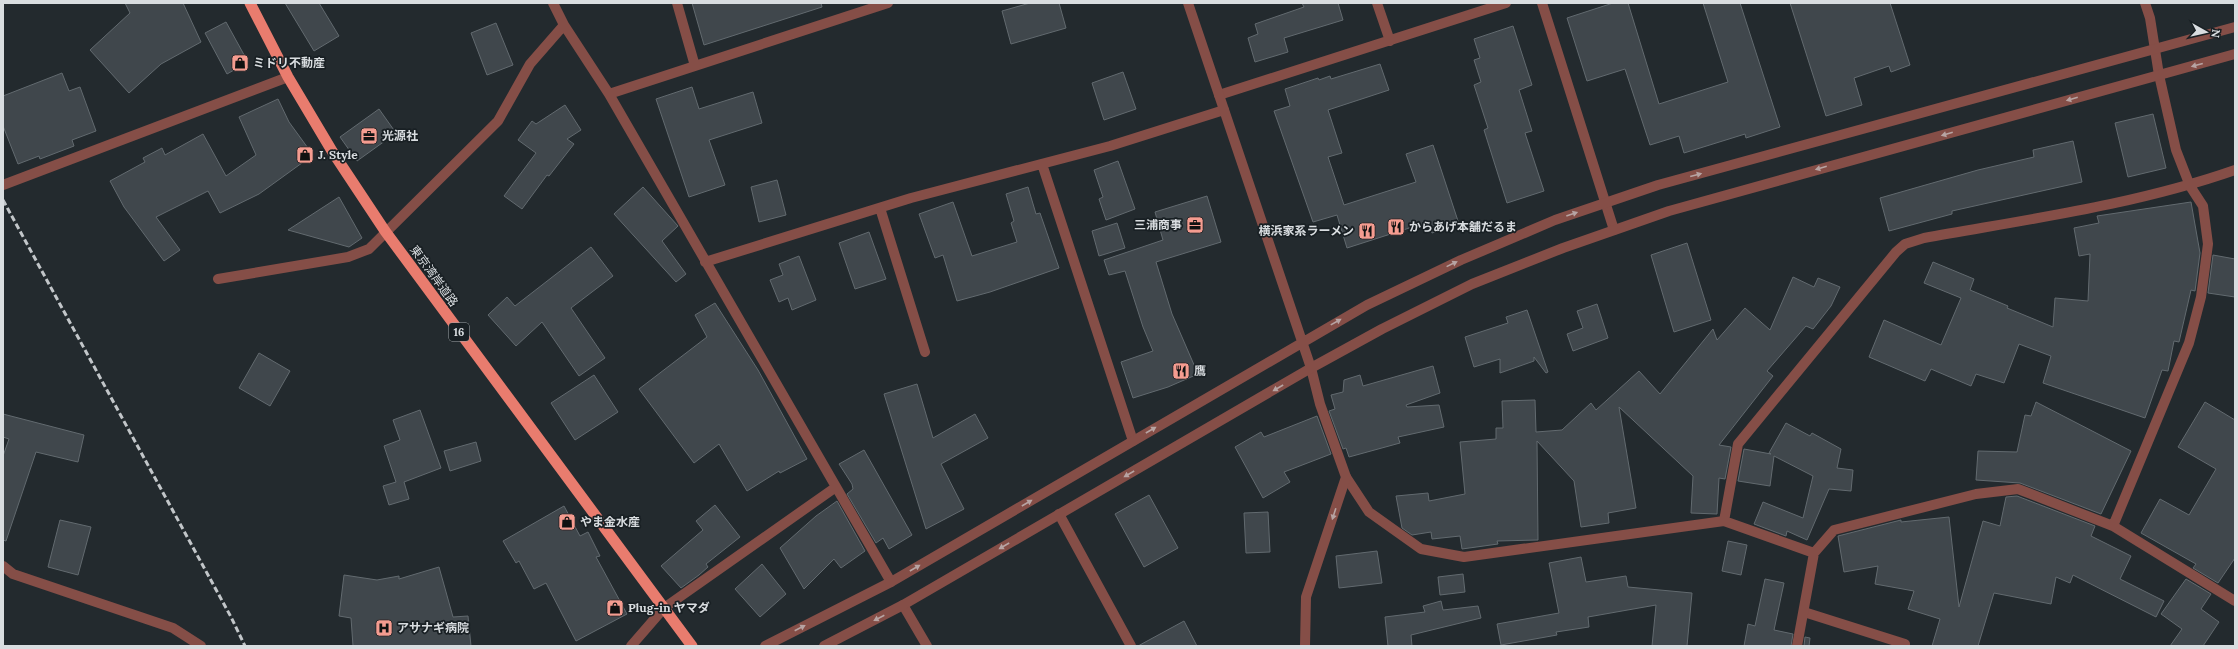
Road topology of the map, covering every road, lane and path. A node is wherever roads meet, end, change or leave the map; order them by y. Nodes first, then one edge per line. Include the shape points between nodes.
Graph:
1 (250, 3) edge
2 (553, 3) edge
3 (677, 3) edge
4 (888, 3) edge
5 (1188, 3) edge
6 (1377, 3) edge
7 (1506, 3) edge
8 (1542, 3) edge
9 (2145, 3) edge
10 (564, 25) junction
11 (2235, 26) edge
12 (1390, 40) junction
13 (2154, 48) junction
14 (2235, 54) edge
15 (695, 66) junction
16 (2159, 75) junction
17 (288, 77) junction
18 (609, 94) junction
19 (1219, 95) junction
20 (1224, 110) junction
21 (1042, 164) junction
22 (2235, 170) edge
23 (3, 185) edge
24 (2190, 186) junction
25 (1605, 203) junction
26 (880, 208) junction
27 (1614, 230) junction
28 (385, 231) junction
29 (706, 262) junction
30 (218, 279) dead end
31 (1302, 342) junction
32 (925, 352) dead end
33 (1311, 368) junction
34 (1133, 441) junction
35 (1346, 476) junction
36 (836, 487) junction
37 (1059, 514) junction
38 (1724, 521) junction
39 (2113, 526) junction
40 (1814, 553) junction
41 (3, 566) edge
42 (891, 582) junction
43 (2235, 601) edge
44 (903, 605) junction
45 (664, 608) junction
46 (1804, 612) junction
47 (1906, 644) dead end
48 (201, 646) edge
49 (631, 646) edge
50 (692, 646) edge
51 (765, 646) edge
52 (824, 646) edge
53 (928, 646) edge
54 (1131, 646) edge
55 (1305, 646) edge
56 (1797, 646) edge

1 - 17 highway, 東京湾岸道路 / 16
2 - 10 street
3 - 15 street
4 - 15 street
5 - 19 street
6 - 12 street
7 - 12 street
8 - 25 street
9 - 13 street
10 - 18 street
10 - 28 street via 530,64 498,121
11 - 13 street
12 - 19 street
13 - 16 street
25 -> 13 street via 1658,185
14 -> 16 street
15 - 18 street
16 - 24 street via 2176,150
16 -> 27 street via 1669,211
17 - 23 street
17 - 28 highway, 東京湾岸道路 / 16 via 332,151
18 - 29 street
19 - 20 street
20 - 21 street via 1110,146
20 - 31 street
21 - 26 street
21 - 34 street
22 - 24 street
24 - 38 street via 2103,206 1924,238 1905,244 1869,282 1738,444
24 - 39 street via 2203,206 2208,244 2201,297 2189,343
25 - 27 street
31 -> 25 street via 1367,305 1461,260 1555,220
26 - 29 street
26 - 32 street
27 - 33 street via 1472,284
28 - 30 street via 369,249 348,257
28 - 45 highway, 東京湾岸道路 / 16
29 - 36 street
31 - 33 street
34 -> 31 street
33 - 35 street via 1320,404
33 -> 37 street
42 -> 34 street
35 - 38 street via 1368,512 1421,549 1464,557
35 -> 55 street via 1306,597
36 - 42 street
36 - 45 street
37 -> 44 street
37 - 54 street
38 - 40 street
39 - 40 street via 2018,489 1976,494 1834,530
39 - 43 street
40 - 46 street
41 - 48 street via 13,574 173,628
51 -> 42 street
44 -> 52 street
44 - 53 street
45 - 49 street
45 - 50 highway, 東京湾岸道路 / 16
46 - 47 street
46 - 56 street

